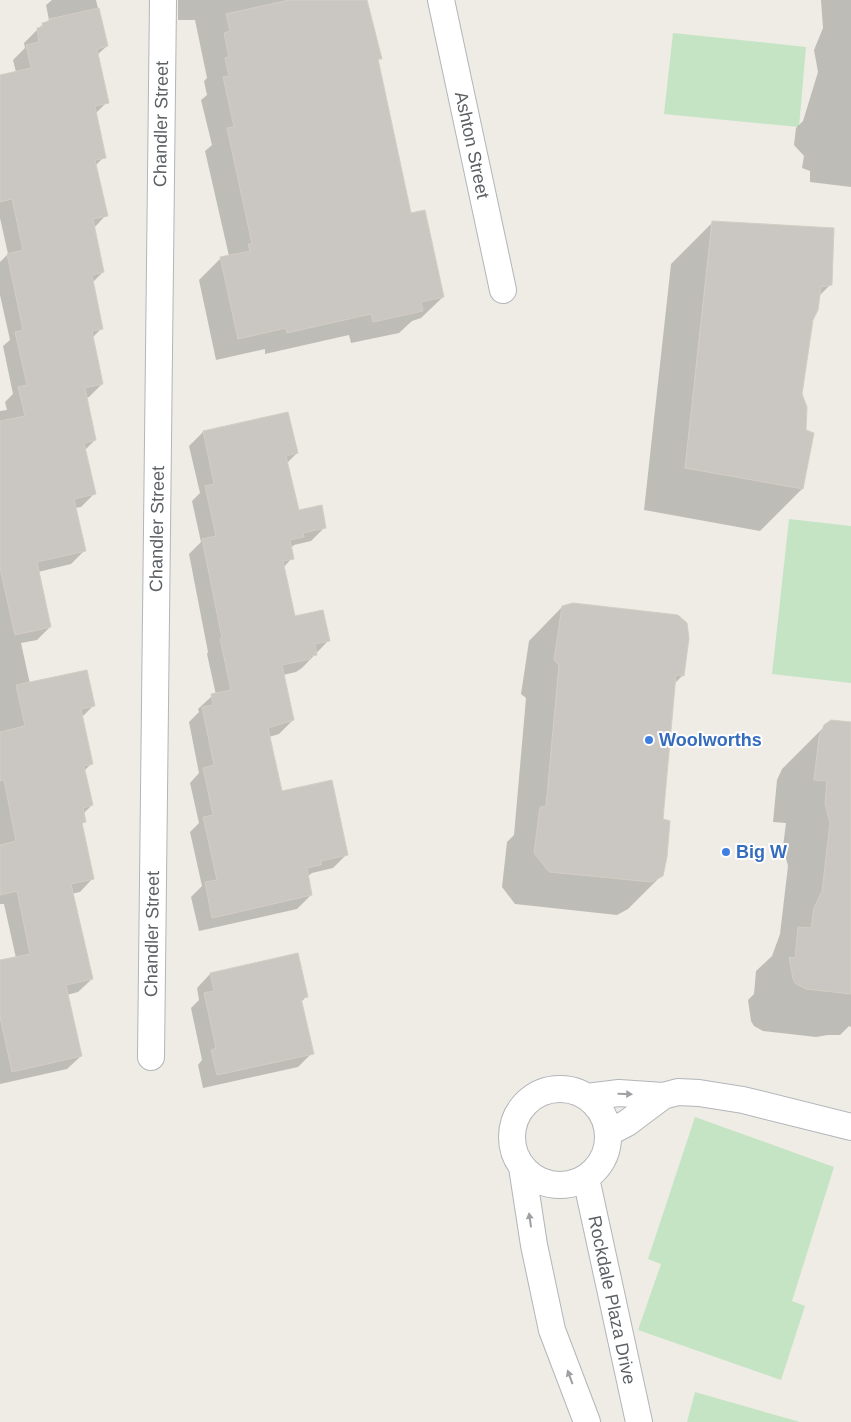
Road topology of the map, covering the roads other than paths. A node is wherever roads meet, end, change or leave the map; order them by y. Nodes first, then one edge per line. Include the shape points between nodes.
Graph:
1 (163, 0) edge
2 (441, 0) edge
3 (503, 290) dead end
4 (151, 1057) dead end
5 (663, 1096) junction
6 (587, 1097) junction
7 (851, 1127) edge
8 (608, 1133) junction
9 (522, 1167) junction
10 (586, 1178) junction
11 (588, 1422) edge
12 (639, 1422) edge

1 - 4 street, Chandler Street
2 - 3 street, Ashton Street
6 -> 5 street via 619,1093
5 - 7 street via 678,1092 724,1097
5 - 8 street
6 - 8 street via 598,1107
6 - 9 street via 561,1088 547,1090 521,1108 514,1122 512,1138 514,1153
8 - 10 street via 603,1158
9 - 10 street via 545,1183 559,1185
11 -> 9 street via 552,1330
10 - 12 street, Rockdale Plaza Drive

